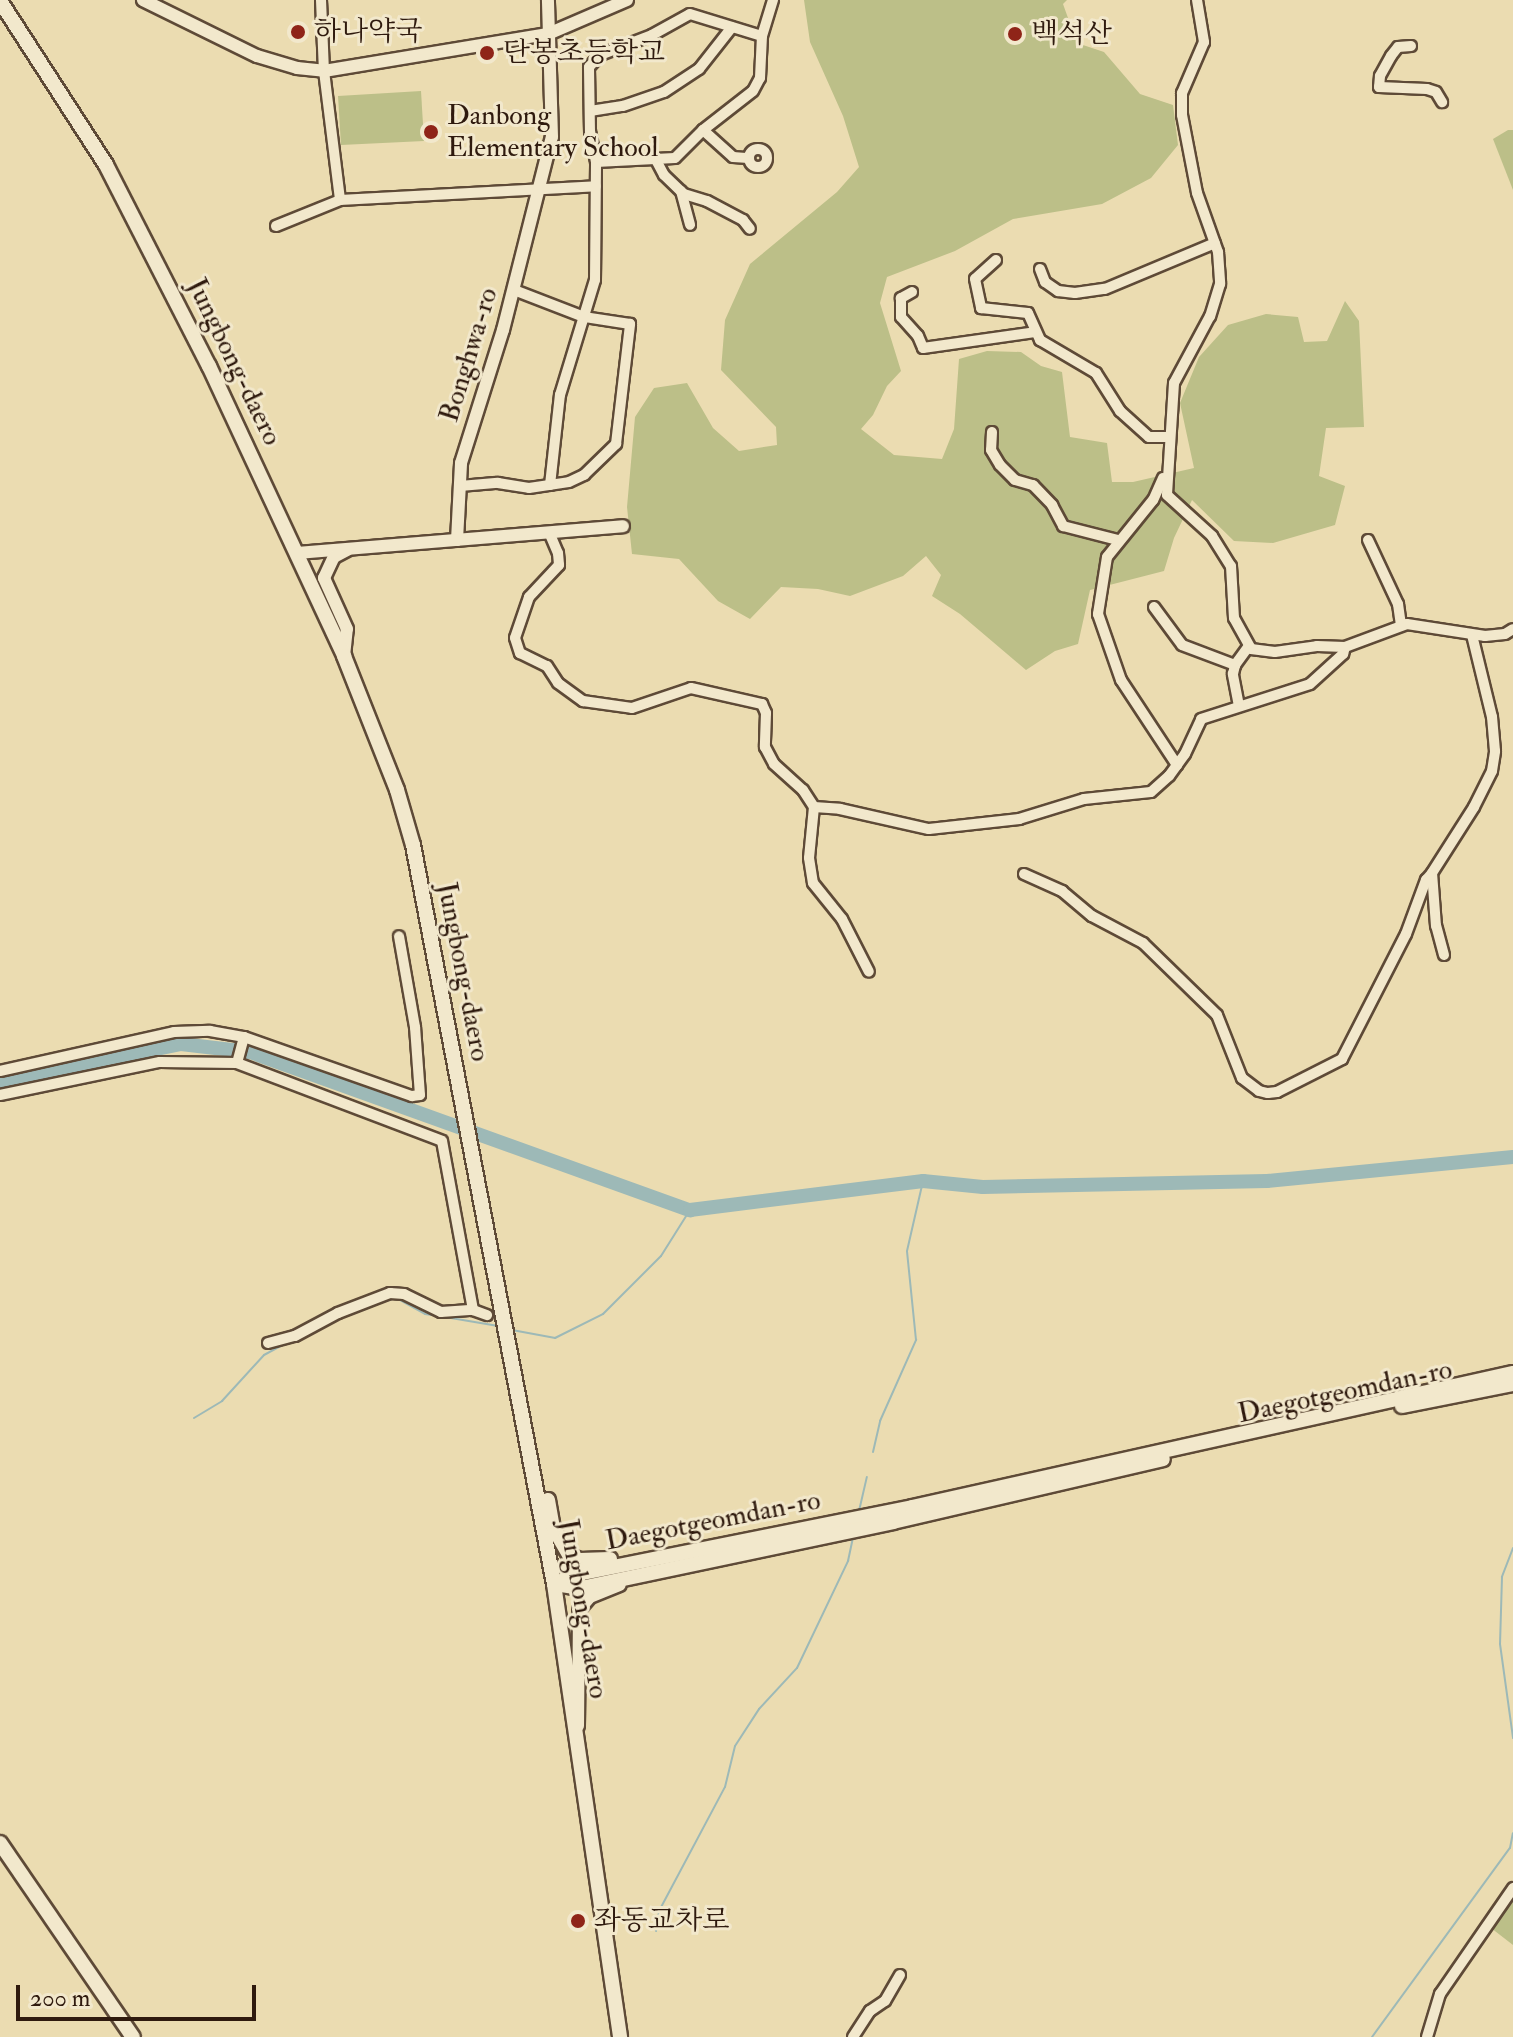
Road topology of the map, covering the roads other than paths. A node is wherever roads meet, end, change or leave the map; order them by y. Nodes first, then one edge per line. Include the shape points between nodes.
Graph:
1 (143, 0) edge
2 (321, 0) edge
3 (548, 0) edge
4 (627, 0) edge
5 (773, 0) edge
6 (1197, 0) edge
7 (0, 1) edge
8 (732, 27) junction
9 (548, 34) junction
10 (762, 36) junction
11 (1411, 46) dead end
12 (324, 71) junction
13 (1442, 102) dead end
14 (590, 111) junction
15 (703, 130) junction
16 (749, 158) dead end
17 (656, 160) junction
18 (596, 162) junction
19 (596, 186) junction
20 (542, 187) junction
21 (681, 191) junction
22 (340, 200) junction
23 (690, 225) dead end
24 (276, 226) dead end
25 (750, 229) dead end
26 (1215, 243) junction
27 (996, 260) dead end
28 (1040, 269) dead end
29 (514, 290) junction
30 (912, 292) dead end
31 (584, 317) junction
32 (1035, 332) junction
33 (992, 432) dead end
34 (1170, 437) junction
35 (1167, 469) junction
36 (550, 485) junction
37 (460, 486) junction
38 (623, 526) dead end
39 (549, 532) junction
40 (457, 540) junction
41 (1118, 540) junction
42 (1368, 540) dead end
43 (348, 549) junction
44 (297, 553) junction
45 (1154, 607) dead end
46 (1401, 626) junction
47 (1513, 629) edge
48 (1472, 635) junction
49 (1248, 647) junction
50 (1345, 647) junction
51 (344, 656) junction
52 (1235, 665) junction
53 (1239, 706) junction
54 (1177, 765) junction
55 (814, 807) junction
56 (1432, 873) junction
57 (1024, 874) dead end
58 (399, 936) dead end
59 (1444, 955) dead end
60 (869, 972) dead end
61 (244, 1037) junction
62 (237, 1062) junction
63 (0, 1071) edge
64 (0, 1095) edge
65 (473, 1310) junction
66 (494, 1315) junction
67 (268, 1343) dead end
68 (1513, 1373) edge
69 (1513, 1384) edge
70 (532, 1465) junction
71 (892, 1517) junction
72 (830, 1529) junction
73 (654, 1559) junction
74 (647, 1574) junction
75 (554, 1584) junction
76 (577, 1733) junction
77 (0, 1843) edge
78 (1513, 1888) edge
79 (900, 1975) dead end
80 (133, 2037) edge
81 (620, 2037) edge
82 (853, 2037) edge
83 (1427, 2037) edge

1 - 12 street via 257,56
2 - 12 street
3 - 9 street, Bonghwa-ro
4 - 9 street
5 - 10 street
6 - 26 street via 1204,42 1182,93 1182,115 1197,193
7 - 44 main road, Jungbong-daero via 106,165
8 - 10 street
8 - 14 street via 699,69 672,87 623,106
8 - 14 street via 687,15 600,55 589,67
9 - 12 street
9 - 20 street, Bonghwa-ro via 552,137
10 - 15 street via 757,87
11 - 13 street via 1398,47 1379,87 1427,89
12 - 22 street
14 - 18 street
15 - 16 street via 733,157
15 - 17 street via 675,158
17 - 18 street
17 - 21 street
18 - 19 street
19 - 20 street
19 - 31 street via 595,280
20 - 22 street
20 - 29 street, Bonghwa-ro
21 - 23 street
21 - 25 street via 743,220
22 - 24 street
26 - 28 street via 1105,289 1058,291 1045,282
26 - 34 street via 1220,269 1217,296 1174,383
27 - 32 street via 975,279 981,308 1028,313
29 - 31 street
29 - 37 street, Bonghwa-ro via 471,425
30 - 32 street via 901,298 901,317 923,348
31 - 36 street via 560,395
31 - 36 street via 624,320 631,327 617,441 580,478
32 - 34 street via 1096,373 1120,411 1149,437
33 - 41 street via 991,450 1000,465 1015,480 1033,485 1063,526
34 - 35 street
35 - 41 street via 1153,500
35 - 49 street via 1170,501 1212,536 1231,566 1234,618
36 - 37 street
37 - 40 street, Bonghwa-ro
38 - 39 street
39 - 40 street
39 - 55 street via 559,565 529,597 515,638 520,653 547,666 558,683 583,701 632,708 691,688 758,701 766,713 765,747
40 - 43 street
41 - 54 street via 1107,557 1099,620 1121,680
42 - 46 street via 1398,604
43 - 44 street
43 - 51 street via 334,557 324,578 347,629
44 - 51 main road, Jungbong-daero
45 - 52 street via 1182,645
46 - 48 street
46 - 50 street
47 - 48 street via 1496,636
48 - 56 street via 1492,717 1494,761 1474,807
49 - 50 street via 1275,652
49 - 52 street
50 - 53 street via 1310,684
51 - 66 main road, Jungbong-daero via 393,778 413,845 473,1167
52 - 53 street
53 - 54 street via 1201,719
54 - 55 street via 1151,792 1084,799 1019,819 929,829
55 - 60 street via 809,858 813,883 842,919
56 - 57 street via 1342,1059 1268,1093 1242,1078 1217,1015 1143,943 1092,916 1062,891
56 - 59 street
58 - 61 street via 412,1002 420,1095
61 - 62 street
61 - 63 street via 174,1032
62 - 64 street via 160,1062
62 - 65 street via 442,1141
65 - 66 street
65 - 67 street via 435,1310 404,1294 390,1293
66 - 70 main road, Jungbong-daero via 509,1356
68 - 71 main road, Daegotgeomdan-ro
69 - 71 main road, Daegotgeomdan-ro
70 - 73 main road via 570,1556
70 - 75 main road, Jungbong-daero
71 - 72 main road, Daegotgeomdan-ro
72 - 73 main road, Daegotgeomdan-ro
72 - 74 main road, Daegotgeomdan-ro
73 - 75 main road, Daegotgeomdan-ro
74 - 75 main road, Daegotgeomdan-ro via 581,1588
74 - 76 street via 590,1597 579,1610
75 - 76 main road, Jungbong-daero
76 - 81 main road, Jungbong-daero
77 - 80 main road
78 - 83 street via 1440,1994
79 - 82 street

